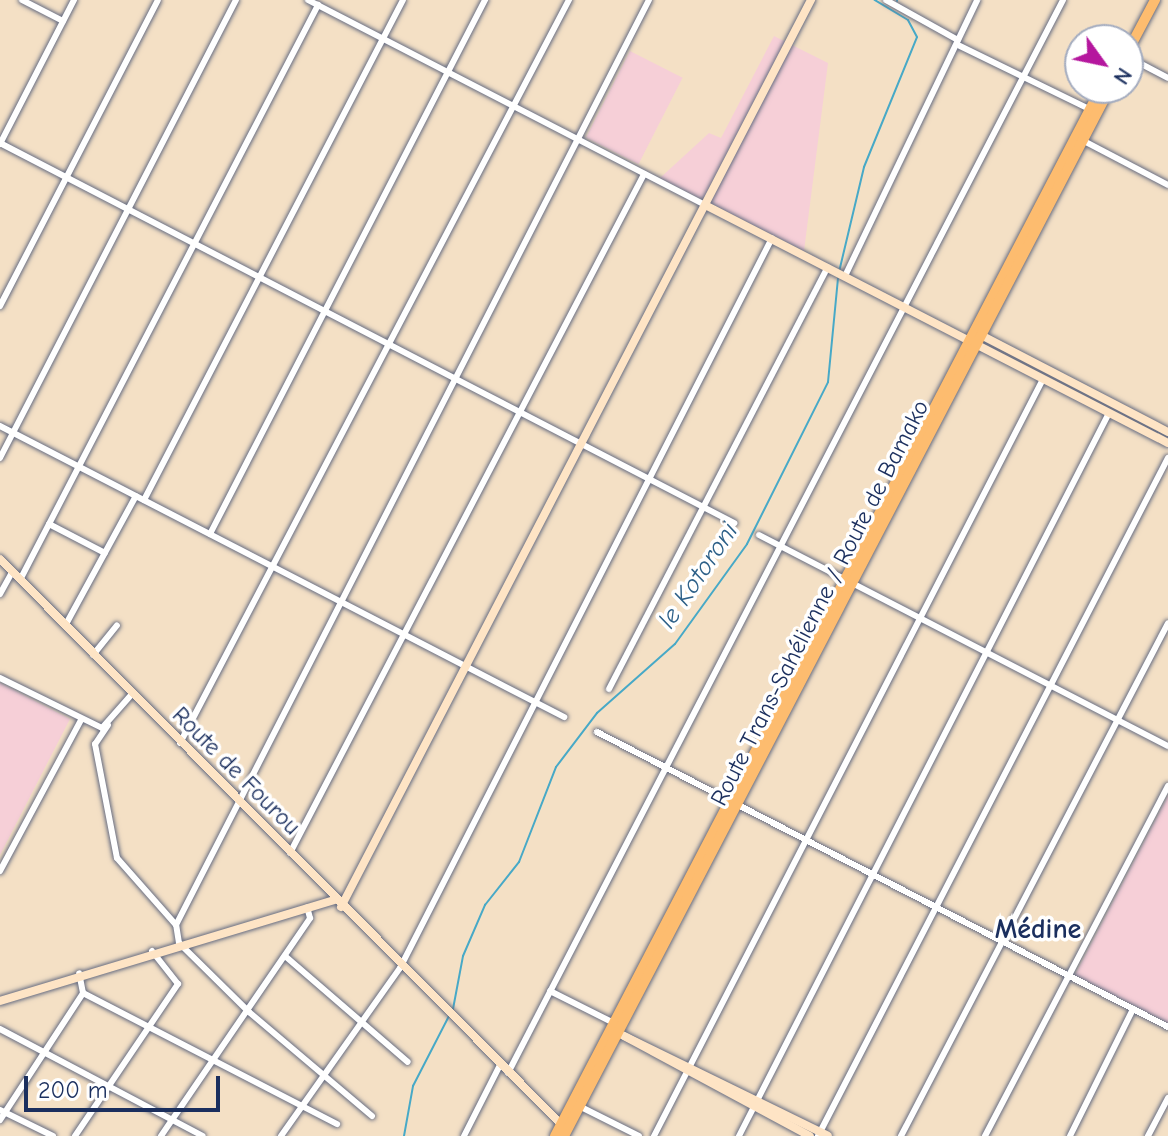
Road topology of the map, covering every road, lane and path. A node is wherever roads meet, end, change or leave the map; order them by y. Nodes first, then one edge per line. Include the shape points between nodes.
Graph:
1 (22, 0) edge
2 (74, 0) edge
3 (158, 0) edge
4 (236, 0) edge
5 (308, 0) edge
6 (403, 0) edge
7 (485, 0) edge
8 (569, 0) edge
9 (649, 0) edge
10 (811, 0) edge
11 (977, 0) edge
12 (1063, 0) edge
13 (1148, 0) edge
14 (1155, 0) edge
15 (890, 1) edge
16 (318, 5) junction
17 (63, 21) junction
18 (1135, 24) edge
19 (1143, 24) edge
20 (382, 38) junction
21 (959, 43) junction
22 (1144, 64) edge
23 (449, 72) junction
24 (1024, 77) junction
25 (1168, 78) edge
26 (1092, 104) edge
27 (1101, 104) edge
28 (514, 106) junction
29 (1089, 109) junction
30 (579, 140) junction
31 (1082, 140) junction
32 (0, 143) edge
33 (644, 174) junction
34 (66, 177) junction
35 (1168, 185) edge
36 (707, 206) junction
37 (128, 209) junction
38 (772, 238) junction
39 (195, 243) junction
40 (831, 268) junction
41 (260, 276) junction
42 (845, 276) junction
43 (0, 306) edge
44 (904, 307) junction
45 (323, 310) junction
46 (975, 338) junction
47 (390, 346) junction
48 (454, 378) junction
49 (1043, 379) junction
50 (518, 411) junction
51 (1109, 413) junction
52 (0, 426) edge
53 (1168, 432) edge
54 (13, 433) junction
55 (1168, 443) edge
56 (583, 444) junction
57 (0, 458) edge
58 (1168, 458) edge
59 (78, 468) junction
60 (649, 479) junction
61 (136, 496) junction
62 (144, 500) junction
63 (704, 506) junction
64 (734, 523) dead end
65 (49, 524) junction
66 (210, 534) junction
67 (759, 535) dead end
68 (781, 547) junction
69 (105, 553) junction
70 (0, 559) edge
71 (275, 568) junction
72 (12, 572) junction
73 (20, 580) junction
74 (849, 582) junction
75 (0, 594) edge
76 (340, 602) junction
77 (921, 619) junction
78 (1168, 623) edge
79 (117, 625) dead end
80 (65, 626) junction
81 (407, 635) junction
82 (986, 653) junction
83 (93, 655) junction
84 (467, 668) junction
85 (0, 678) edge
86 (1050, 686) junction
87 (609, 689) dead end
88 (132, 694) junction
89 (534, 702) junction
90 (564, 717) dead end
91 (81, 720) junction
92 (1118, 721) junction
93 (108, 725) junction
94 (597, 732) dead end
95 (180, 743) junction
96 (1168, 746) edge
97 (666, 769) junction
98 (1168, 786) edge
99 (236, 799) junction
100 (733, 804) junction
101 (808, 843) junction
102 (290, 853) junction
103 (0, 871) edge
104 (874, 874) junction
105 (338, 904) junction
106 (307, 907) junction
107 (936, 908) junction
108 (176, 925) junction
109 (179, 943) junction
110 (1003, 943) junction
111 (152, 951) junction
112 (285, 956) junction
113 (400, 968) junction
114 (79, 973) junction
115 (1070, 977) junction
116 (550, 991) junction
117 (83, 993) junction
118 (0, 1001) edge
119 (1133, 1009) junction
120 (249, 1012) junction
121 (361, 1021) junction
122 (148, 1027) junction
123 (1168, 1027) edge
124 (0, 1029) edge
125 (617, 1029) junction
126 (46, 1052) junction
127 (214, 1060) junction
128 (408, 1062) dead end
129 (500, 1065) junction
130 (689, 1069) junction
131 (508, 1073) junction
132 (322, 1075) junction
133 (111, 1084) junction
134 (1168, 1098) edge
135 (755, 1103) junction
136 (302, 1106) junction
137 (579, 1106) junction
138 (3, 1111) edge
139 (372, 1116) dead end
140 (173, 1119) junction
141 (0, 1120) edge
142 (337, 1124) dead end
143 (564, 1130) edge
144 (822, 1135) edge
145 (53, 1136) edge
146 (75, 1136) edge
147 (161, 1136) edge
148 (203, 1136) edge
149 (281, 1136) edge
150 (464, 1136) edge
151 (555, 1136) edge
152 (639, 1136) edge
153 (654, 1136) edge
154 (739, 1136) edge
155 (810, 1136) edge
156 (901, 1136) edge
157 (985, 1136) edge
158 (1070, 1136) edge
159 (1148, 1136) edge

1 - 17 street
2 - 17 street
3 - 34 street
4 - 37 street
5 - 16 street
6 - 20 street
7 - 23 street
8 - 28 street
9 - 30 street
10 - 36 street
11 - 21 street
12 - 24 street
13 - 18 highway
14 - 19 highway
15 - 21 street
16 - 20 street
16 - 39 street
17 - 32 street
20 - 23 street
20 - 41 street
21 - 24 street
21 - 42 street
22 - 25 street
23 - 28 street
23 - 45 street
24 - 29 street
24 - 44 street
26 - 29 highway, Route Trans-Sahélienne / Route de Bamako
27 - 31 highway, Route Trans-Sahélienne / Route de Bamako
28 - 30 street
28 - 47 street
29 - 46 highway, Route Trans-Sahélienne / Route de Bamako
30 - 33 street
30 - 48 street
31 - 35 street
31 - 46 highway, Route Trans-Sahélienne / Route de Bamako
32 - 34 street
33 - 36 street
33 - 50 street
34 - 37 street
34 - 43 street
36 - 38 street
36 - 56 street
37 - 39 street
37 - 54 street
38 - 40 street
38 - 60 street
39 - 41 street
39 - 59 street
40 - 42 street
40 - 63 street
41 - 45 street
41 - 62 street
42 - 44 street
44 - 46 street
44 - 68 street
45 - 47 street
45 - 66 street
46 - 49 street
46 - 53 street
46 - 74 highway, Route Trans-Sahélienne / Route de Bamako
47 - 48 street
47 - 71 street
48 - 50 street
48 - 76 street
49 - 51 street
49 - 77 street
50 - 56 street
50 - 81 street
51 - 55 street
51 - 82 street
52 - 54 street
54 - 57 street
54 - 59 street
56 - 60 street
56 - 84 street
58 - 86 street
59 - 61 street
59 - 65 street
60 - 63 street
60 - 89 street
61 - 62 street
61 - 69 street
62 - 66 street
63 - 64 street
63 - 87 street
65 - 69 street
65 - 73 street
66 - 71 street
67 - 68 street
68 - 74 street
68 - 97 street
69 - 80 street
70 - 72 street, Route de Fourou
71 - 76 street
71 - 95 street
72 - 73 street, Route de Fourou
72 - 75 street
73 - 80 street, Route de Fourou
74 - 77 street
74 - 100 highway, Route Trans-Sahélienne / Route de Bamako
76 - 81 street
76 - 99 street
77 - 82 street
77 - 101 street
78 - 92 street
79 - 83 street
80 - 83 street, Route de Fourou
81 - 84 street
81 - 102 street
82 - 86 street
82 - 104 street
83 - 88 street, Route de Fourou
84 - 89 street
84 - 105 street
85 - 91 street
86 - 92 street
86 - 107 street
88 - 93 street
88 - 95 street, Route de Fourou
89 - 90 street
89 - 113 street
91 - 93 street
91 - 103 street
92 - 96 street
92 - 110 street
93 - 108 street via 95,744 117,858
94 - 97 street
95 - 99 street, Route de Fourou
97 - 100 street
97 - 116 street
98 - 115 street
99 - 102 street, Route de Fourou
99 - 108 street
100 - 101 street
100 - 125 highway, Route Trans-Sahélienne / Route de Bamako
101 - 104 street
101 - 130 street
102 - 105 street, Route de Fourou
104 - 107 street
104 - 135 street
105 - 106 street
105 - 113 street, Route de Fourou
106 - 109 street
106 - 112 street via 310,918
107 - 110 street
107 - 144 street
108 - 109 street
109 - 111 street
109 - 120 street
110 - 115 street
110 - 156 street
111 - 114 street
111 - 122 street via 178,984
112 - 120 street
112 - 121 street
113 - 121 street
113 - 129 street, Route de Fourou
114 - 117 street
114 - 118 street
115 - 119 street
115 - 157 street
116 - 125 street
116 - 131 street
117 - 122 street
117 - 126 street
119 - 123 street
119 - 158 street
120 - 127 street
120 - 132 street
121 - 128 street
121 - 132 street
122 - 127 street
122 - 133 street
124 - 126 street
125 - 130 street
125 - 137 highway, Route Trans-Sahélienne / Route de Bamako
125 - 143 highway, Route Trans-Sahélienne / Route de Bamako
126 - 133 street
126 - 138 street
127 - 136 street
127 - 140 street
129 - 131 street, Route de Fourou
129 - 150 street
130 - 135 street
130 - 153 street
131 - 143 street, Route de Fourou
132 - 136 street
132 - 139 street
133 - 140 street
133 - 146 street
134 - 159 street
135 - 144 street
135 - 154 street
135 - 155 street
136 - 142 street
136 - 149 street
137 - 143 highway, Route Trans-Sahélienne / Route de Bamako
137 - 152 street
138 - 141 street
138 - 145 street
140 - 147 street
140 - 148 street
143 - 151 highway, Route Trans-Sahélienne / Route de Bamako

